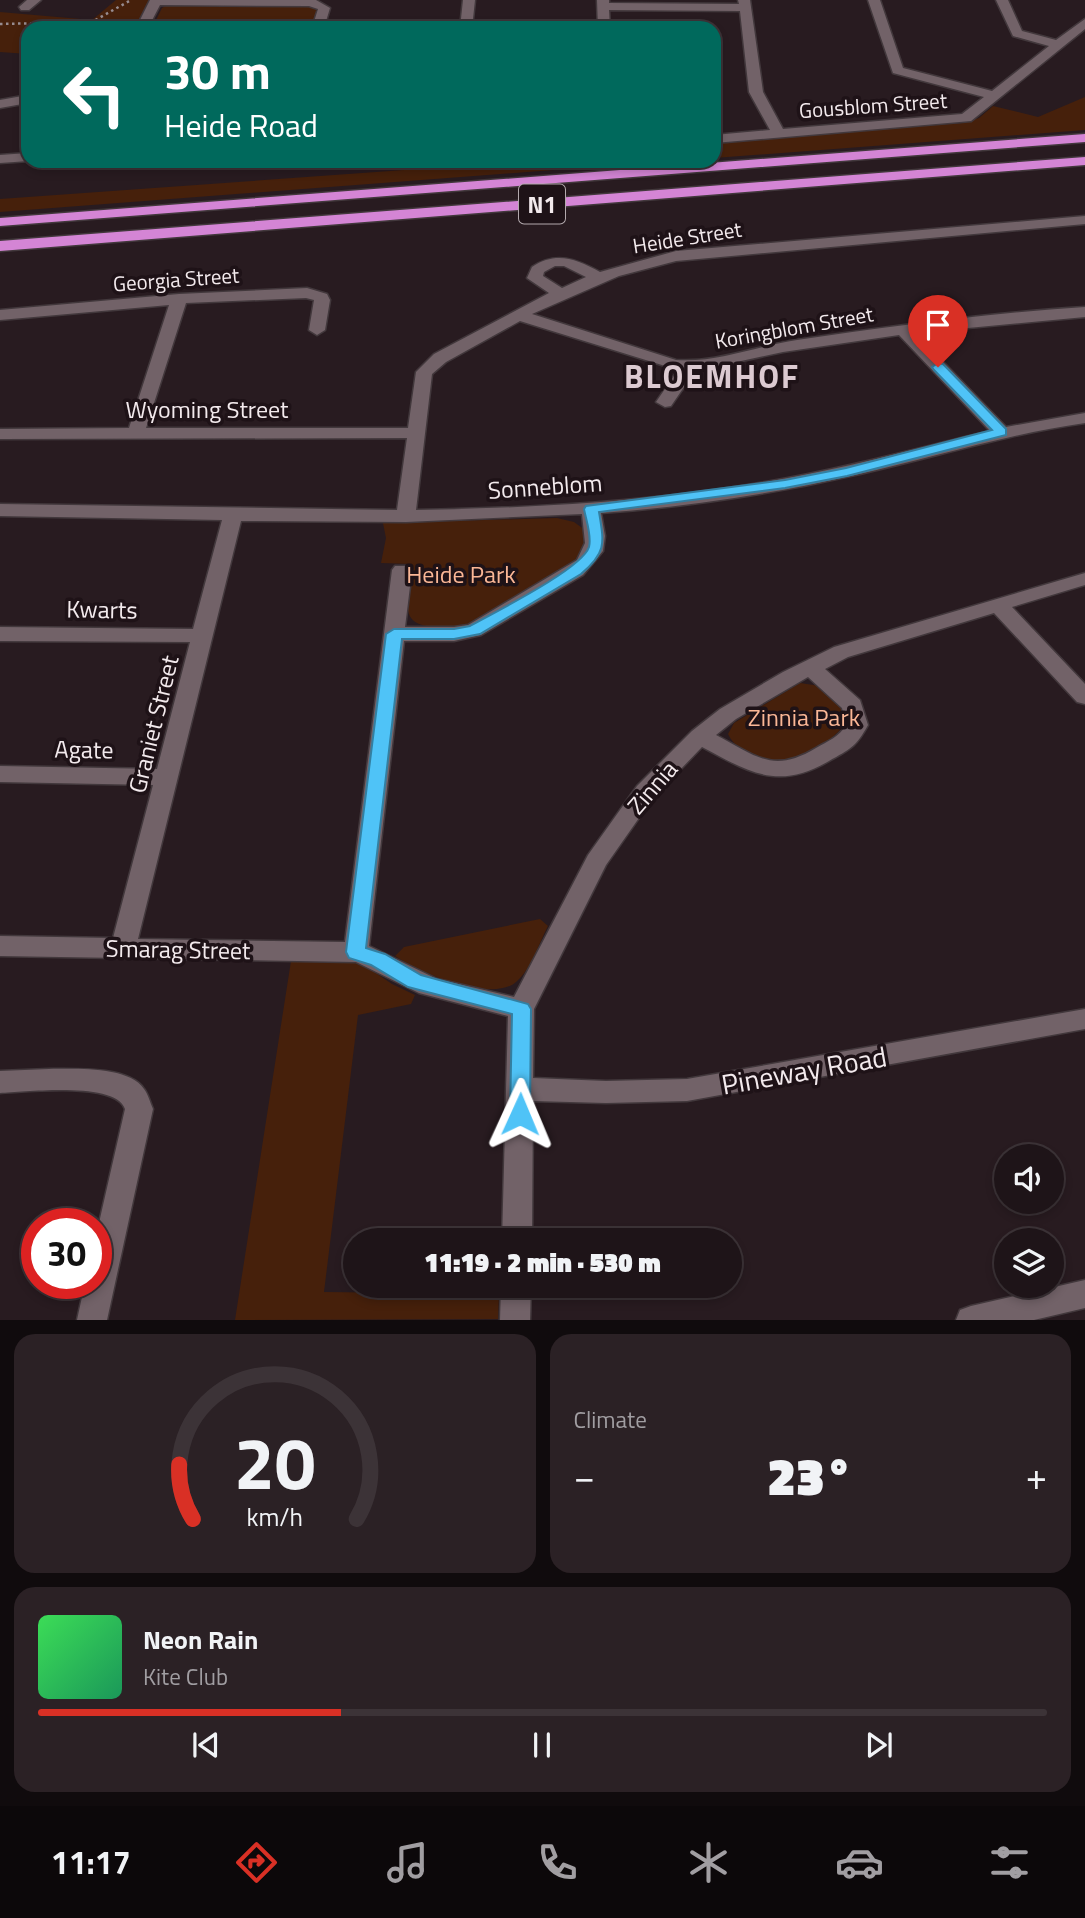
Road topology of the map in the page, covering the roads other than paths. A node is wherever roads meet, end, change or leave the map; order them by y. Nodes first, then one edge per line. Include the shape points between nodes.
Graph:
1 (155, 0) edge
2 (469, 0) edge
3 (874, 0) edge
4 (1002, 0) edge
5 (603, 3) edge
6 (744, 4) edge
7 (145, 21) edge
8 (320, 21) edge
9 (467, 21) edge
10 (604, 21) edge
11 (1085, 23) edge
12 (1059, 45) junction
13 (996, 96) junction
14 (21, 100) edge
15 (0, 104) edge
16 (779, 134) junction
17 (721, 138) edge
18 (1085, 138) edge
19 (21, 158) edge
20 (0, 159) edge
21 (1085, 161) edge
22 (721, 166) edge
23 (699, 168) edge
24 (1085, 219) edge
25 (0, 221) edge
26 (0, 246) edge
27 (597, 277) junction
28 (558, 292) junction
29 (179, 299) junction
30 (1085, 312) edge
31 (519, 314) junction
32 (0, 315) edge
33 (317, 330) dead end
34 (903, 330) junction
35 (689, 367) junction
36 (665, 402) dead end
37 (1085, 418) edge
38 (415, 432) junction
39 (1001, 432) junction
40 (136, 433) junction
41 (0, 434) edge
42 (591, 509) junction
43 (0, 510) edge
44 (233, 514) junction
45 (405, 516) junction
46 (402, 570) dead end
47 (1085, 579) edge
48 (997, 604) junction
49 (0, 634) edge
50 (394, 634) junction
51 (202, 636) junction
52 (810, 667) junction
53 (1085, 697) edge
54 (701, 736) junction
55 (0, 774) edge
56 (167, 777) junction
57 (0, 946) edge
58 (124, 948) junction
59 (356, 952) junction
60 (522, 1009) junction
61 (1085, 1019) edge
62 (0, 1083) edge
63 (520, 1089) junction
64 (517, 1228) edge
65 (1085, 1294) edge
66 (516, 1298) edge
67 (92, 1320) edge
68 (515, 1320) edge
69 (971, 1320) edge

1 - 7 street
1 - 8 street via 311,2 324,8
2 - 9 street
3 - 13 street via 895,69
4 - 12 street via 1017,33
5 - 6 street
5 - 10 street
6 - 16 street via 756,92
11 - 12 street, Gousblom Street
12 - 13 street, Gousblom Street
13 - 16 street, Gousblom Street via 961,119
14 - 15 street
16 - 17 street, Gousblom Street
18 - 22 highway, N1
19 - 20 street
21 - 26 highway, N1
23 - 25 highway, N1
24 - 27 street, Heide Street via 709,252 650,261
27 - 28 street, Heide Street
27 - 28 street via 570,262 553,260 537,270 535,278
28 - 31 street, Heide Street
29 - 32 street, Georgia Street
29 - 33 street, Georgia Street via 314,294 323,304
29 - 40 street
30 - 34 street, Koringblom Street
31 - 35 street, Koringblom Street
31 - 38 street, Heide Street via 428,367 422,378
34 - 35 street, Koringblom Street
34 - 39 street
35 - 36 street
37 - 39 street, Sonneblom
38 - 40 street, Wyoming Street
38 - 45 street, Heide Street
39 - 42 street, Sonneblom via 785,484
40 - 41 street, Wyoming Street
42 - 45 street, Sonneblom
42 - 50 street via 596,549 576,571 474,630
43 - 44 street, Sonneblom
44 - 45 street, Sonneblom
44 - 51 street, Graniet Street
46 - 50 street
47 - 48 street, Zinnia
48 - 52 street, Zinnia via 859,644
48 - 53 street
49 - 51 street, Kwarts
50 - 59 street
51 - 56 street, Graniet Street
52 - 54 street, Zinnia
52 - 54 street via 852,705 857,725 849,739 802,767 777,770 748,763
54 - 60 street, Zinnia via 645,792 608,841
55 - 56 street, Agate
56 - 58 street, Graniet Street
57 - 58 street, Smarag Street
58 - 59 street, Smarag Street
59 - 60 street via 378,959 415,982
60 - 63 street, Zinnia
61 - 63 street, Pineway Road via 687,1090
62 - 67 street via 93,1081 117,1083 133,1093 139,1109
63 - 64 street, Zinnia
65 - 69 street
66 - 68 street

